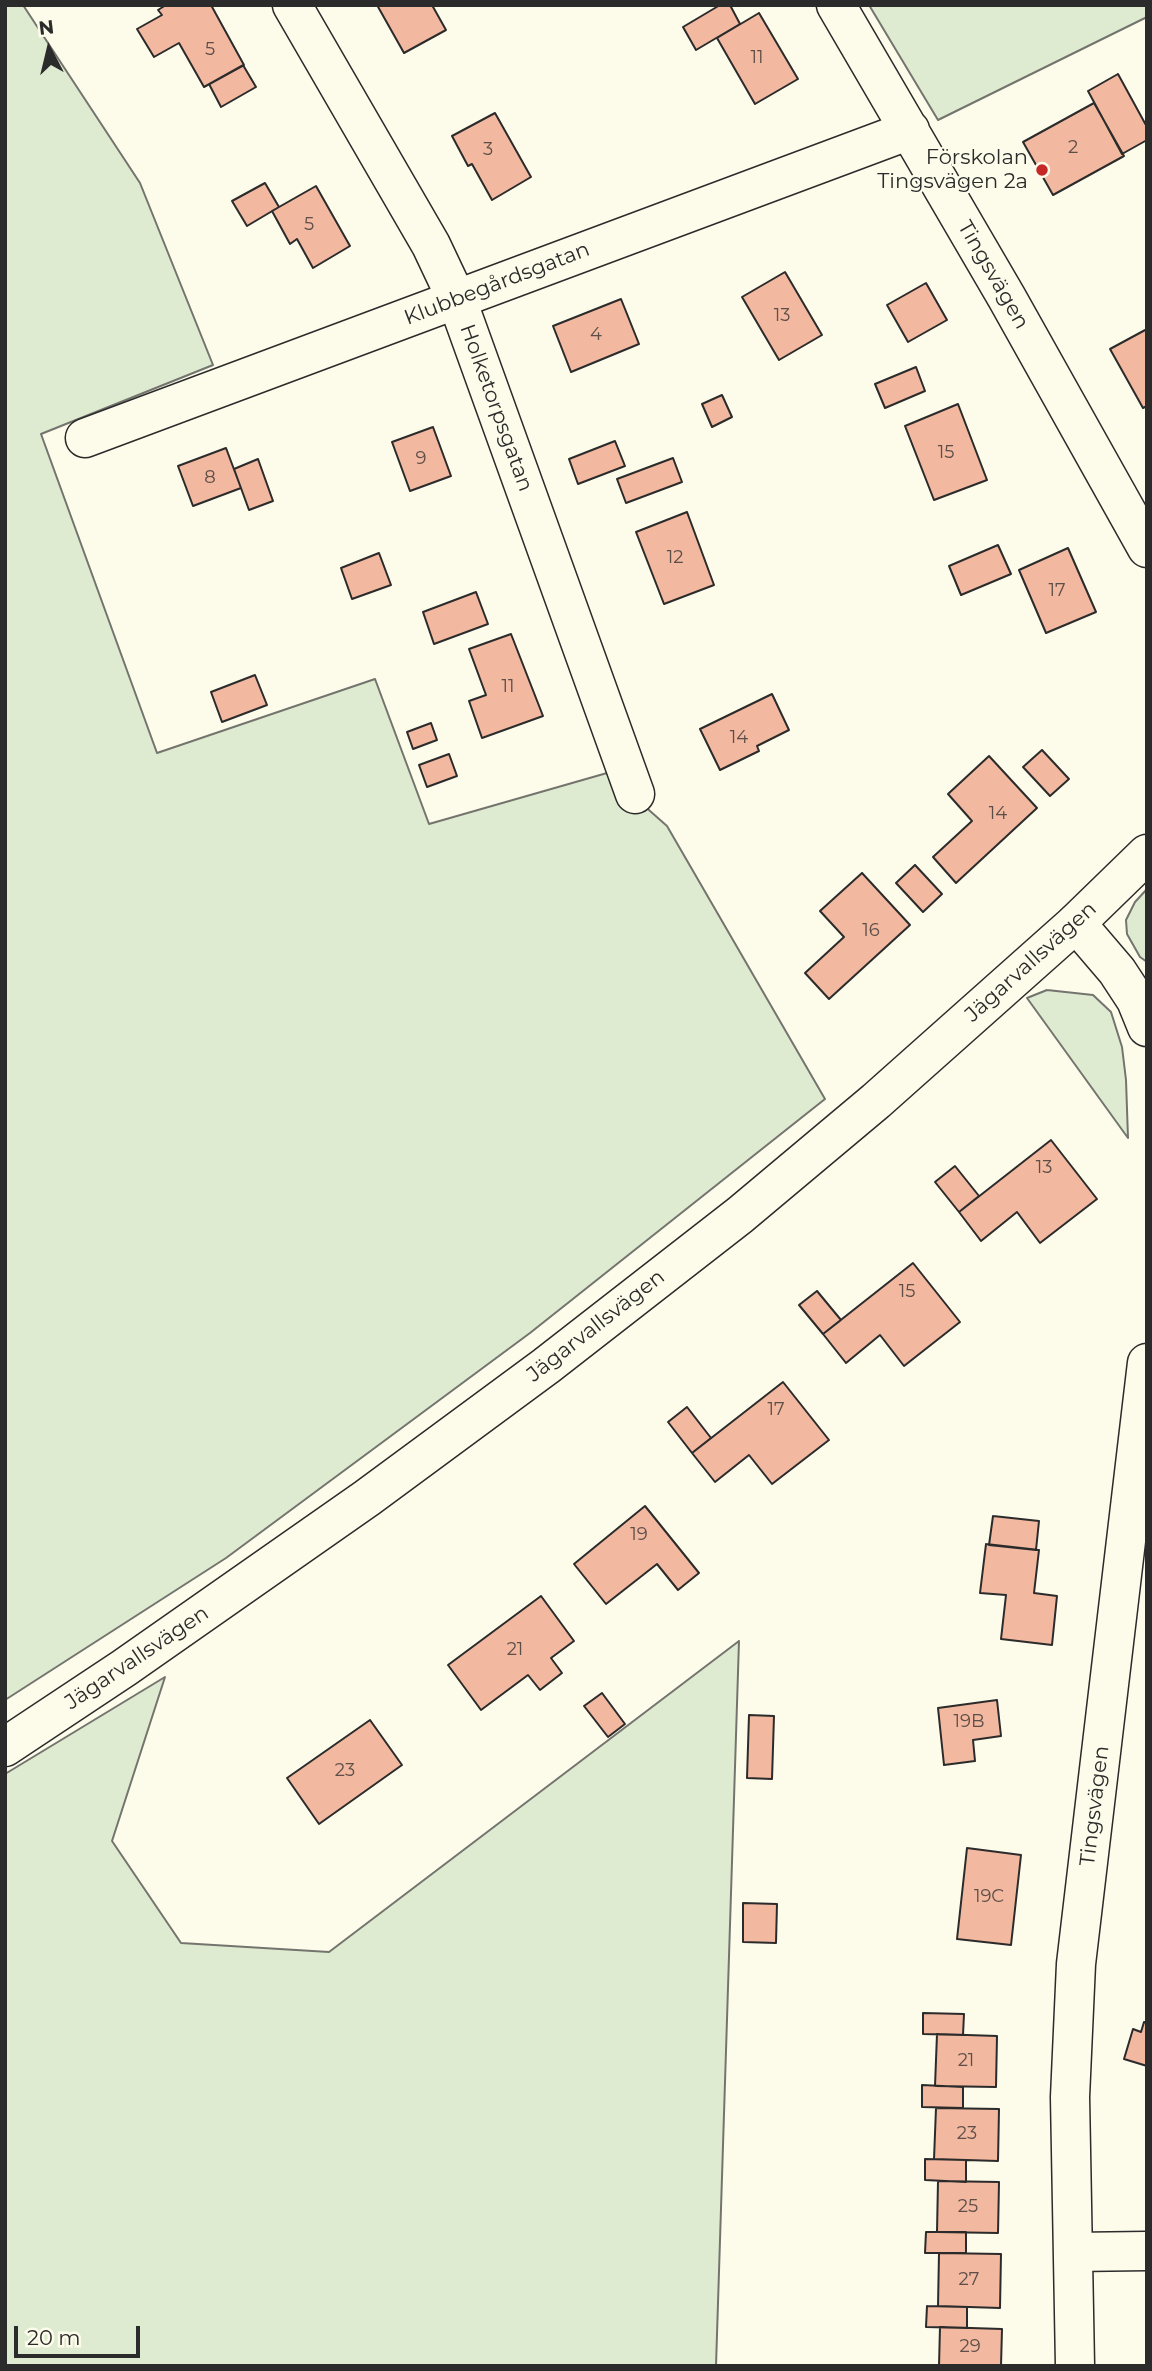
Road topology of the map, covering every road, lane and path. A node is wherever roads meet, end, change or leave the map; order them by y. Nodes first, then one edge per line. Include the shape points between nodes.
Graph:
1 (292, 5) edge
2 (836, 5) edge
3 (910, 130) junction
4 (457, 299) junction
5 (85, 438) dead end
6 (1147, 548) edge
7 (635, 794) dead end
8 (1147, 853) edge
9 (1076, 923) junction
10 (1147, 1027) edge
11 (1147, 1363) edge
12 (1146, 1382) edge
13 (5, 1747) edge
14 (1147, 2251) edge
15 (1073, 2252) junction
16 (1075, 2366) edge

1 - 4 street, Holketorpsgatan
2 - 3 street, Tingsvägen
3 - 4 street, Klubbegårdsgatan
3 - 6 street, Tingsvägen
4 - 5 street, Klubbegårdsgatan
4 - 7 street, Holketorpsgatan
8 - 9 street, Jägarvallsvägen
9 - 10 street via 1117,971
9 - 13 street, Jägarvallsvägen via 740,1215 546,1366 322,1529
11 - 12 street, Tingsvägen
12 - 15 street, Tingsvägen via 1076,1964 1070,2097
14 - 15 street
15 - 16 street, Tingsvägen

